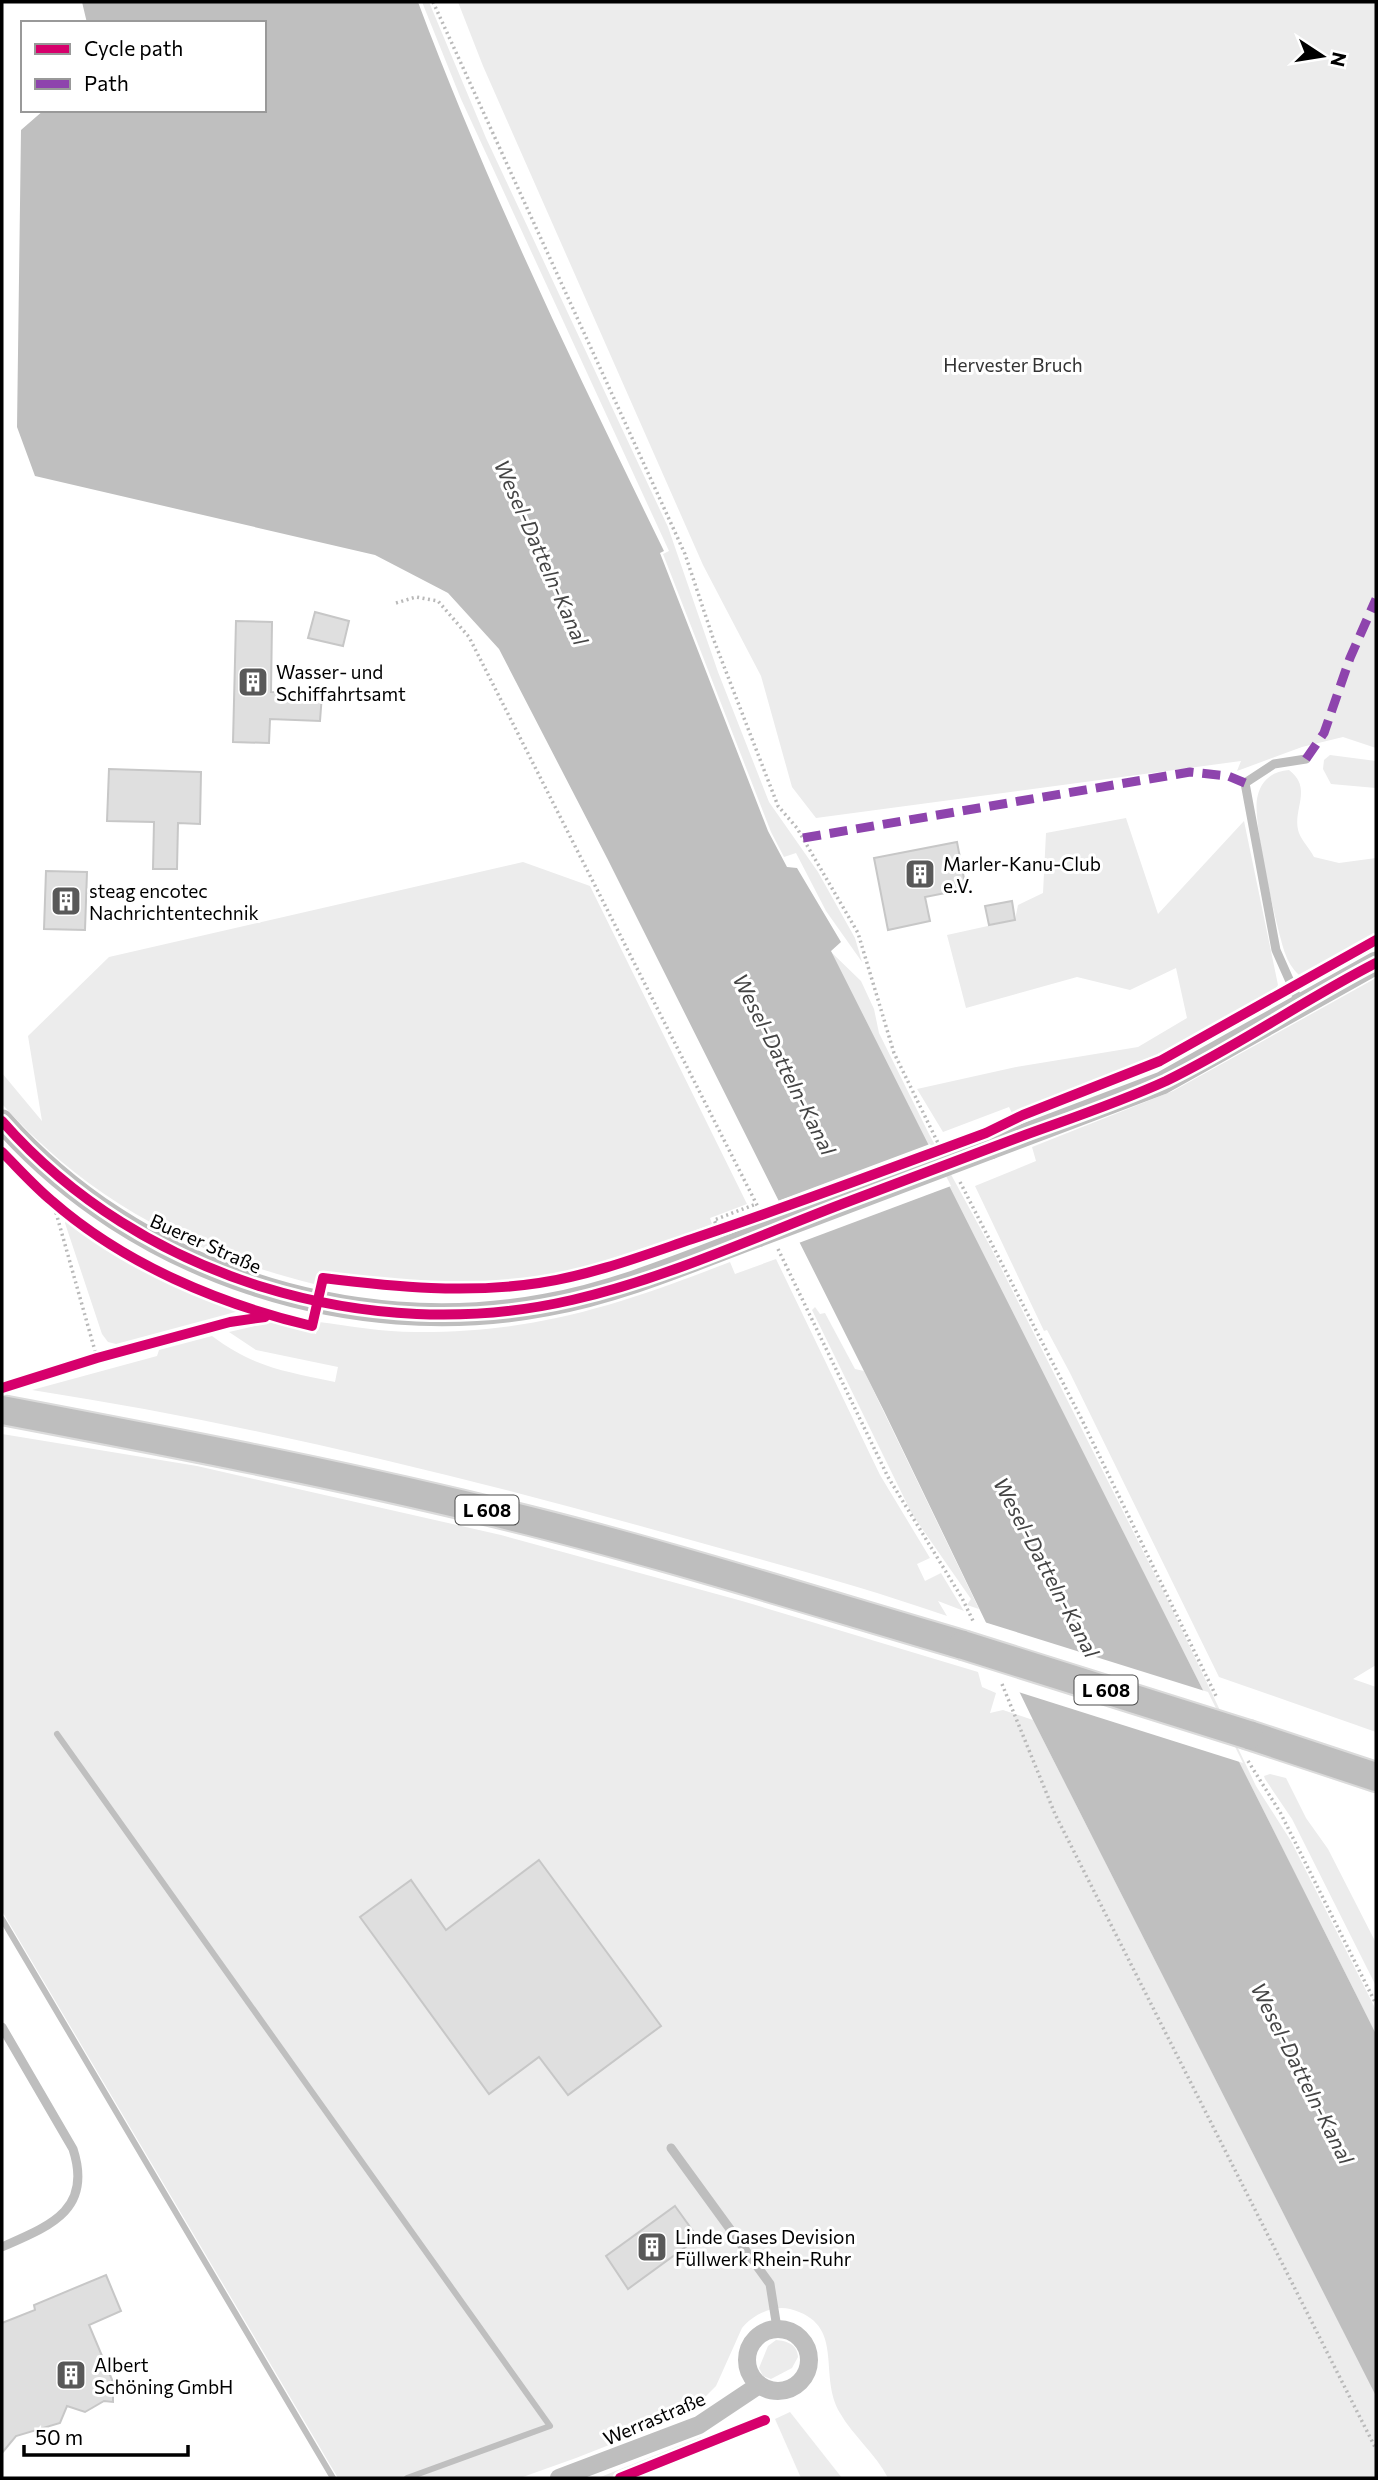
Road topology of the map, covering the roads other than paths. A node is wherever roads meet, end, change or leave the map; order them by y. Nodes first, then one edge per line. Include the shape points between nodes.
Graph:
1 (1306, 760) dead end
2 (1376, 963) edge
3 (1301, 1006) junction
4 (2, 1121) edge
5 (2, 1410) edge
6 (1376, 1777) edge
7 (2, 2026) edge
8 (671, 2148) dead end
9 (2, 2247) edge
10 (778, 2328) junction
11 (760, 2385) junction
12 (559, 2478) edge

1 - 3 lane via 1274,764 1245,783 1276,950
2 - 3 street
3 - 4 street, Buerer Straße, bridge via 1161,1083 604,1291 542,1306 450,1314 379,1310 317,1301 228,1276 135,1231 62,1180
5 - 6 main road, L 608, bridge via 268,1460 492,1511 971,1640
7 - 9 lane via 74,2149 79,2168 77,2191 69,2208 47,2227
8 - 10 lane via 770,2284
10 - 11 street via 766,2331 750,2345 748,2367
10 - 11 street via 798,2335 805,2344 806,2376 779,2391
11 - 12 street, Werrastraße via 699,2426

